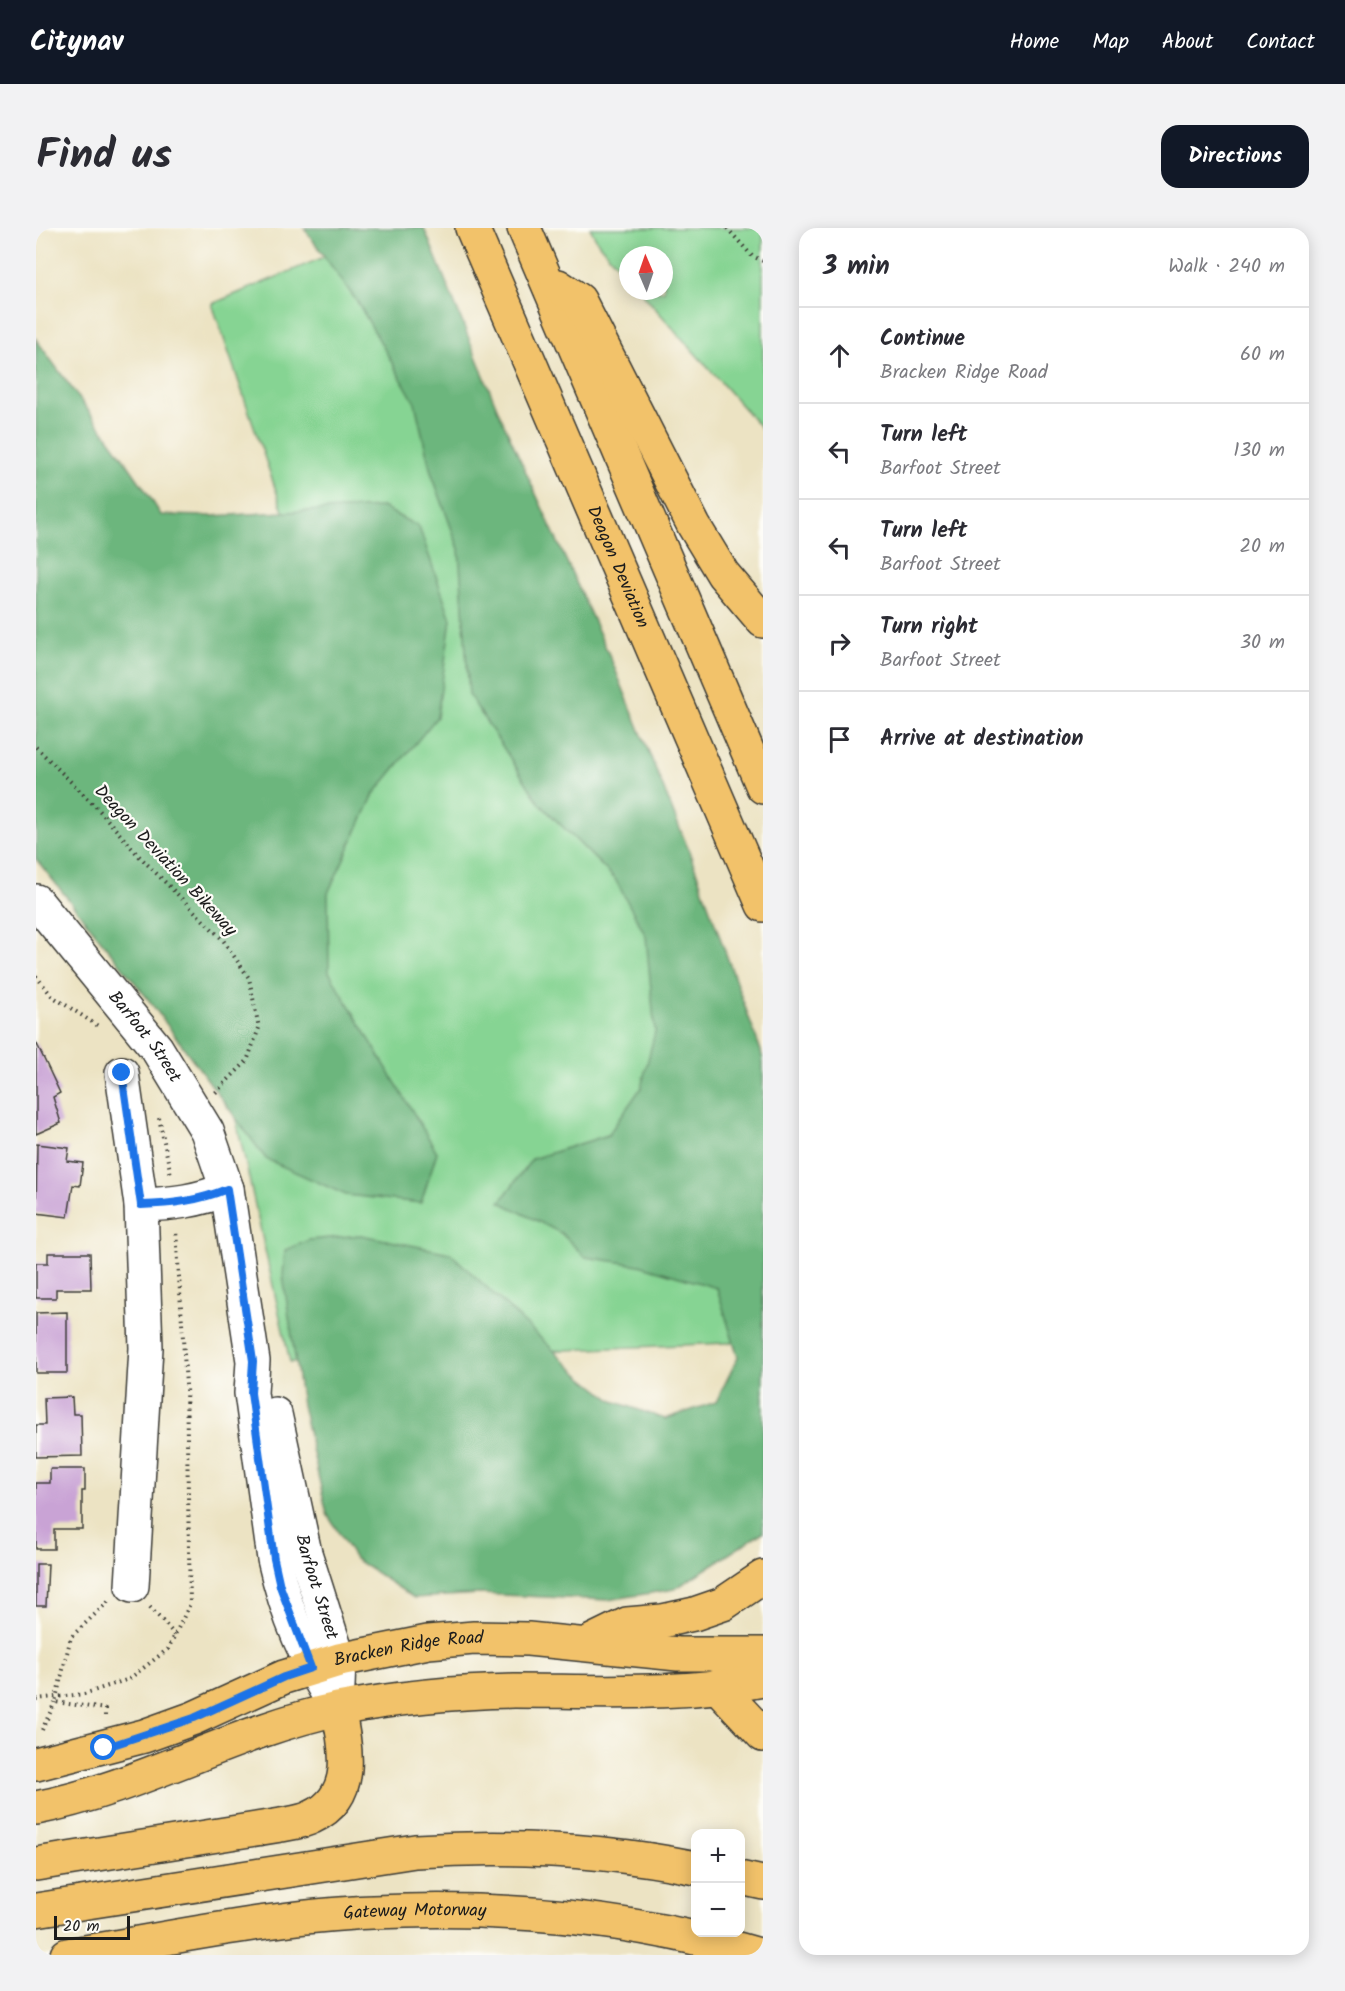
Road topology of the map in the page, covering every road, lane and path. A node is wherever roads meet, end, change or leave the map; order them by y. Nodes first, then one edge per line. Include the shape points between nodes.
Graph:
1 (472, 228) edge
2 (524, 228) edge
3 (727, 228) edge
4 (763, 261) edge
5 (546, 279) junction
6 (763, 621) edge
7 (36, 747) edge
8 (763, 787) edge
9 (763, 905) edge
10 (42, 922) edge
11 (36, 976) edge
12 (104, 1030) dead end
13 (122, 1073) dead end
14 (213, 1096) dead end
15 (158, 1114) dead end
16 (173, 1185) dead end
17 (227, 1189) junction
18 (141, 1205) junction
19 (176, 1228) dead end
20 (763, 1577) edge
21 (132, 1586) junction
22 (175, 1635) junction
23 (586, 1644) junction
24 (763, 1654) edge
25 (325, 1664) junction
26 (763, 1680) edge
27 (717, 1686) junction
28 (57, 1695) junction
29 (36, 1699) edge
30 (55, 1702) junction
31 (338, 1710) junction
32 (96, 1718) dead end
33 (53, 1728) dead end
34 (763, 1735) edge
35 (40, 1744) edge
36 (36, 1808) edge
37 (36, 1864) edge
38 (691, 1867) edge
39 (745, 1879) edge
40 (763, 1883) edge
41 (36, 1910) edge
42 (68, 1955) edge
43 (759, 1955) edge

1 - 9 main road, Deagon Deviation
2 - 5 main road
3 - 4 path via 752,256
5 - 6 main road via 579,300 694,526 723,574
5 - 8 main road
7 - 14 path, Deagon Deviation Bikeway via 223,940 249,978 259,1028 247,1060
10 - 17 street, Barfoot Street via 157,1049 207,1131
11 - 12 path via 52,996
13 - 18 street
15 - 16 path
17 - 18 street via 174,1204
17 - 25 street, Barfoot Street via 253,1361 270,1389
18 - 21 street via 146,1348
19 - 22 path via 186,1385 190,1604
20 - 23 main road via 723,1604 662,1622 627,1624
21 - 22 path
21 - 28 path via 101,1606 71,1637
22 - 28 path via 168,1649 129,1679 84,1694
23 - 24 main road, Bracken Ridge Road via 714,1656
23 - 25 main road, Bracken Ridge Road via 474,1638 428,1642
25 - 31 street, Barfoot Street
25 - 35 main road, Bracken Ridge Road via 284,1677 144,1736
26 - 27 main road
27 - 31 main road via 602,1693 466,1693
27 - 34 main road
28 - 29 path
28 - 30 path
30 - 32 path via 105,1709 106,1715
30 - 35 path
31 - 36 main road via 257,1734 93,1794
31 - 37 main road via 346,1744 341,1790 331,1805 312,1818
33 - 35 path
38 - 41 main road via 597,1853 476,1848 425,1851
39 - 40 main road
42 - 43 main road, Gateway Motorway via 261,1924 371,1912 491,1910 620,1922

